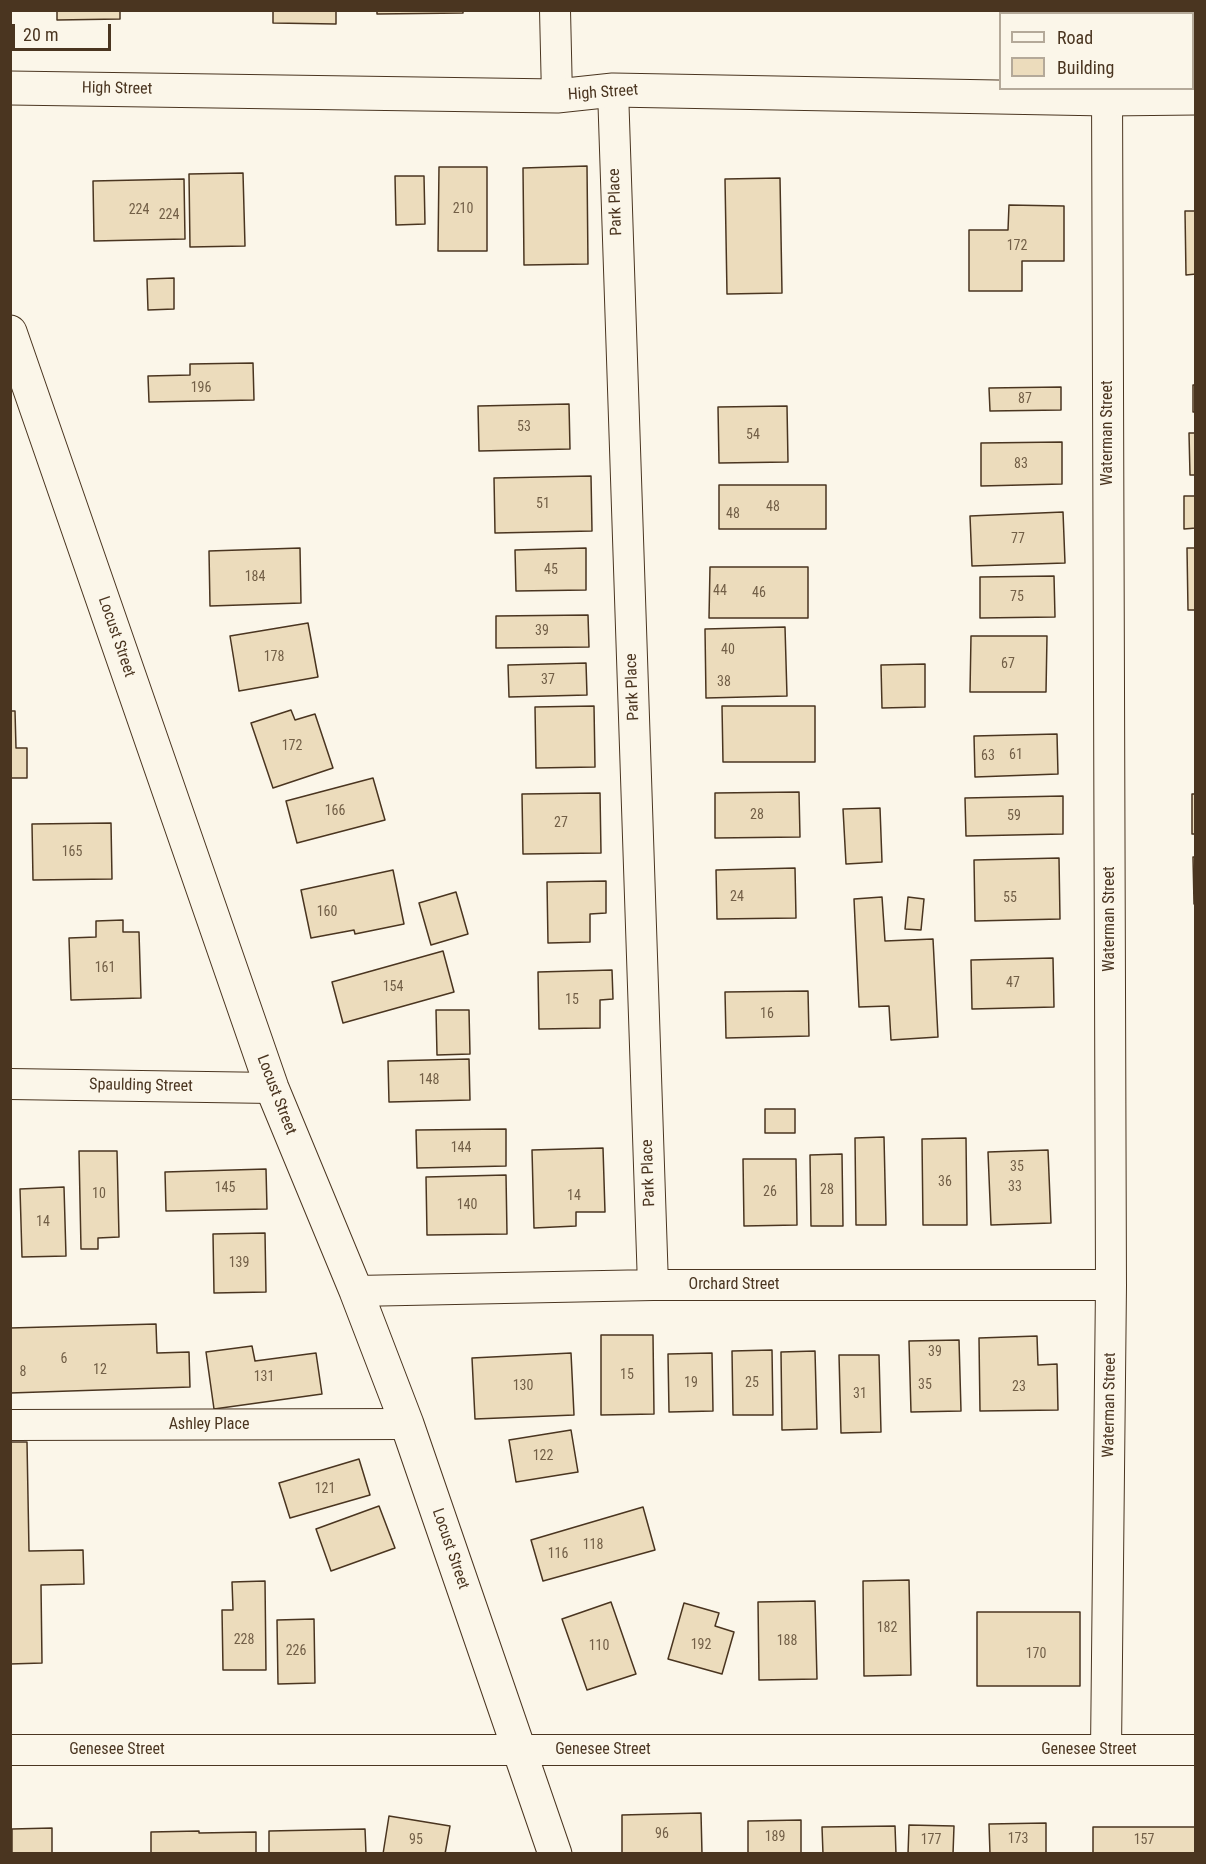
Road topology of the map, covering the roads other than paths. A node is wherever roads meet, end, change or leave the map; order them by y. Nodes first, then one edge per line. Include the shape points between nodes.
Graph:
1 (555, 10) edge
2 (10, 88) edge
3 (613, 90) junction
4 (1107, 94) edge
5 (557, 96) junction
6 (1196, 98) edge
7 (10, 332) edge
8 (10, 1084) edge
9 (272, 1088) junction
10 (653, 1285) junction
11 (1111, 1285) junction
12 (356, 1291) junction
13 (407, 1424) junction
14 (10, 1425) edge
15 (10, 1750) edge
16 (518, 1750) junction
17 (1106, 1750) junction
18 (1196, 1750) edge
19 (555, 1854) edge

1 - 5 street
2 - 5 street, High Street
3 - 4 street, High Street
3 - 5 street, High Street
3 - 10 street, Park Place
4 - 6 street, High Street
4 - 11 street, Waterman Street
7 - 9 street, Locust Street
8 - 9 street, Spaulding Street
9 - 12 street, Locust Street
10 - 11 street, Orchard Street
10 - 12 street, Orchard Street
11 - 17 street, Waterman Street
12 - 13 street, Locust Street
13 - 14 street, Ashley Place
13 - 16 street, Locust Street
15 - 16 street, Genesee Street
16 - 17 street, Genesee Street
16 - 19 street, Locust Street
17 - 18 street, Genesee Street

